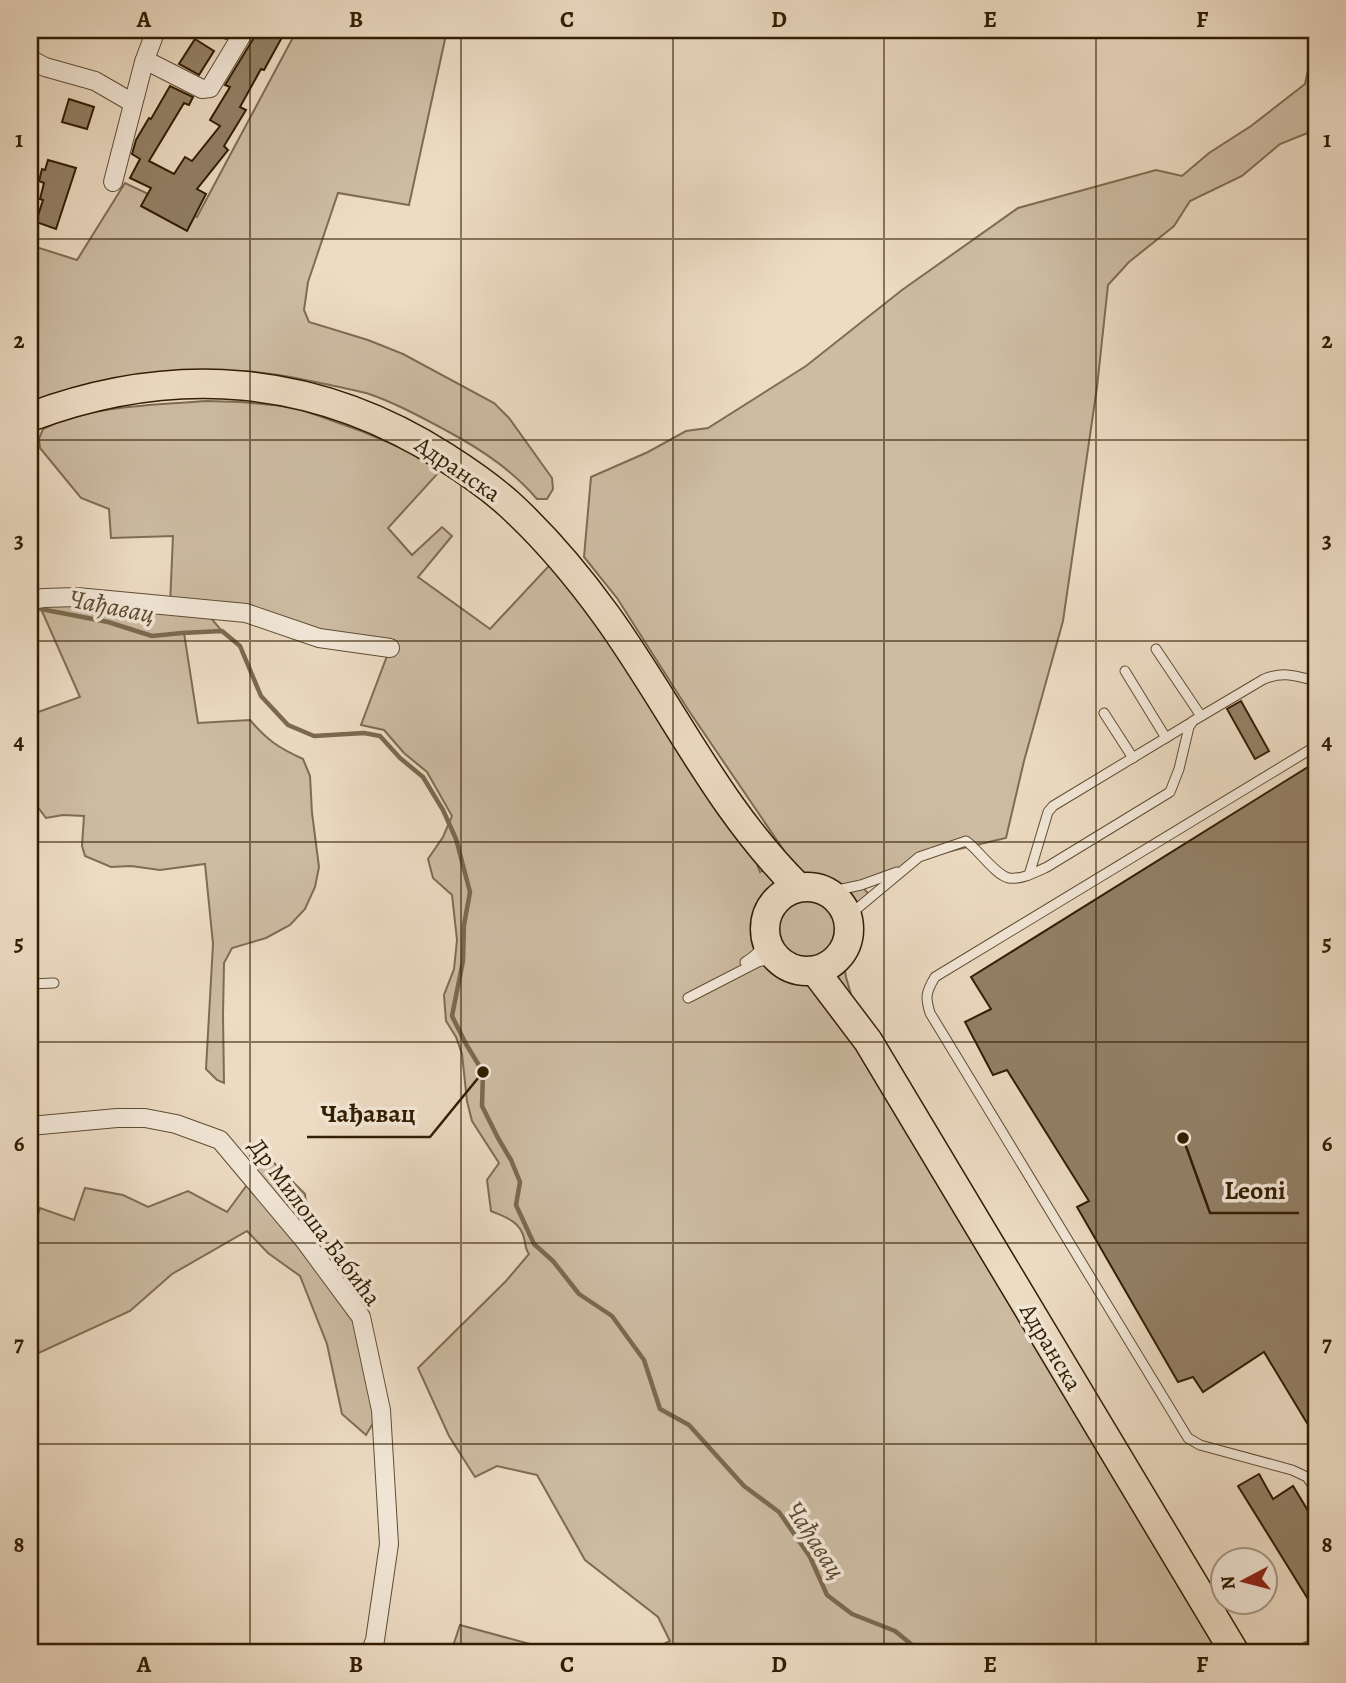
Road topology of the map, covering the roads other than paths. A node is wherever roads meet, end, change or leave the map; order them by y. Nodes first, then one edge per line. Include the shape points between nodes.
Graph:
1 (156, 30) edge
2 (245, 30) edge
3 (30, 58) edge
4 (145, 60) junction
5 (133, 103) junction
6 (113, 182) dead end
7 (30, 417) edge
8 (30, 600) edge
9 (390, 648) dead end
10 (1156, 649) dead end
11 (1125, 671) dead end
12 (1316, 681) edge
13 (1104, 713) dead end
14 (1197, 718) junction
15 (1166, 738) junction
16 (1316, 746) edge
17 (1133, 758) junction
18 (739, 817) junction
19 (902, 870) junction
20 (1029, 875) junction
21 (798, 887) junction
22 (828, 892) junction
23 (770, 907) junction
24 (848, 917) junction
25 (765, 937) junction
26 (842, 953) junction
27 (782, 964) junction
28 (815, 971) junction
29 (54, 983) dead end
30 (714, 983) junction
31 (30, 984) edge
32 (688, 998) dead end
33 (868, 1041) junction
34 (30, 1126) edge
35 (1316, 1490) edge
36 (370, 1653) edge
37 (1235, 1653) edge

1 - 4 street
2 - 4 street via 211,88 202,89
3 - 5 street via 95,81
4 - 5 street
5 - 6 street
7 - 18 main road, Адранска via 143,388 233,385 341,405 426,445 508,503 567,565 606,615
8 - 9 street via 77,597 246,613 319,638
10 - 14 lane
11 - 15 lane
12 - 14 lane via 1275,674
13 - 17 lane
14 - 15 lane
14 - 20 lane via 1189,727 1170,792
15 - 17 lane
16 - 35 lane via 935,977 926,999 930,1013 1188,1438 1292,1470 1307,1477
17 - 20 lane via 1053,806
18 - 21 main road, Адранска
18 - 23 main road, Адранска
19 - 20 lane via 919,857 966,841 1008,878
19 - 22 lane
19 - 24 lane
21 - 22 main road
21 - 23 main road via 779,896
22 - 24 main road
23 - 25 main road
24 - 26 main road
25 - 27 main road
25 - 30 lane via 754,956
26 - 28 main road
26 - 33 main road, Адранска via 845,977
27 - 28 main road
27 - 30 lane via 770,959 758,962
28 - 33 main road, Адранска
29 - 31 lane
30 - 32 lane
33 - 37 main road, Адранска
34 - 36 street, Др Милоша Бабића via 145,1118 220,1140 361,1317 381,1410 389,1544

